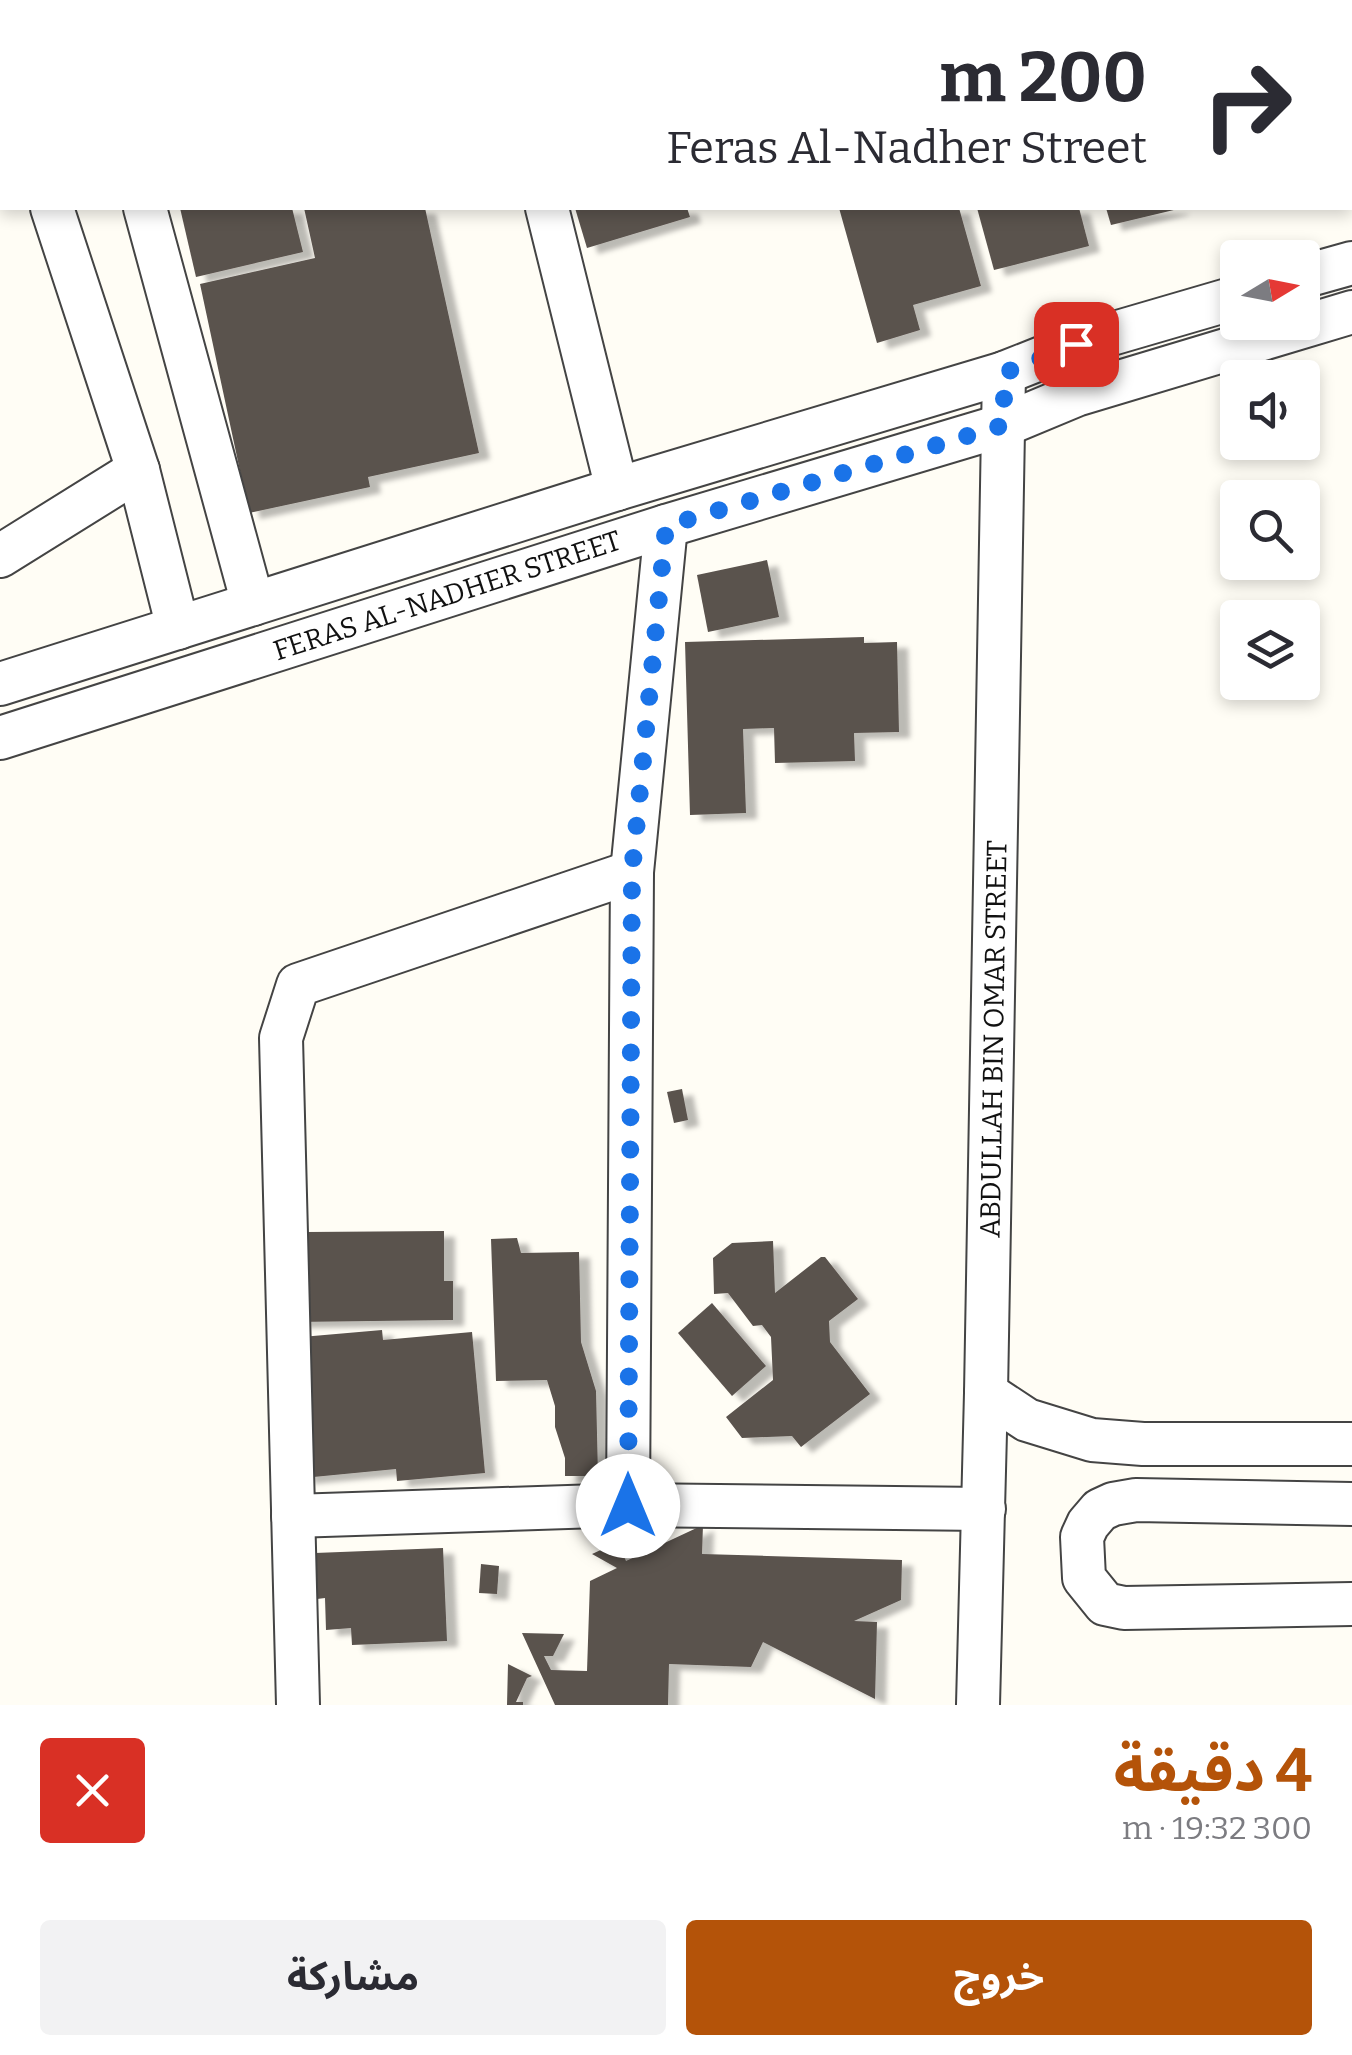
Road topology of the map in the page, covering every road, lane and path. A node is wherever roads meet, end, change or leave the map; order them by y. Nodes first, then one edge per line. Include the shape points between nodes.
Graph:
1 (51, 210) edge
2 (145, 210) edge
3 (547, 210) edge
4 (1352, 262) edge
5 (1320, 272) edge
6 (1220, 301) edge
7 (1352, 312) edge
8 (1004, 373) junction
9 (1004, 425) junction
10 (138, 470) junction
11 (617, 489) junction
12 (666, 526) junction
13 (0, 556) edge
14 (253, 604) junction
15 (178, 628) junction
16 (0, 684) edge
17 (0, 738) edge
18 (632, 872) junction
19 (986, 1393) junction
20 (1352, 1444) edge
21 (1352, 1504) edge
22 (628, 1506) junction
23 (984, 1509) junction
24 (293, 1516) junction
25 (1352, 1604) edge
26 (298, 1705) edge
27 (978, 1705) edge

1 - 10 street
2 - 14 street
3 - 11 street
4 - 5 street
6 - 8 street, FERAS AL-NADHER STREET
7 - 9 street, FERAS AL-NADHER STREET via 1076,395
8 - 9 street, ABDULLAH BIN OMAR STREET
8 - 11 street, FERAS AL-NADHER STREET
9 - 12 street, FERAS AL-NADHER STREET
9 - 19 street, ABDULLAH BIN OMAR STREET
10 - 13 street
10 - 15 street
11 - 14 street, FERAS AL-NADHER STREET
12 - 17 street, FERAS AL-NADHER STREET
12 - 18 street
14 - 15 street, FERAS AL-NADHER STREET
15 - 16 street, FERAS AL-NADHER STREET
18 - 22 street
18 - 24 street via 298,985 282,1038
19 - 20 street via 1027,1420 1092,1440
19 - 23 street, ABDULLAH BIN OMAR STREET
21 - 25 street via 1136,1500 1100,1510 1082,1536 1084,1578 1105,1604
22 - 23 street
22 - 24 street
23 - 27 street, ABDULLAH BIN OMAR STREET
24 - 26 street

